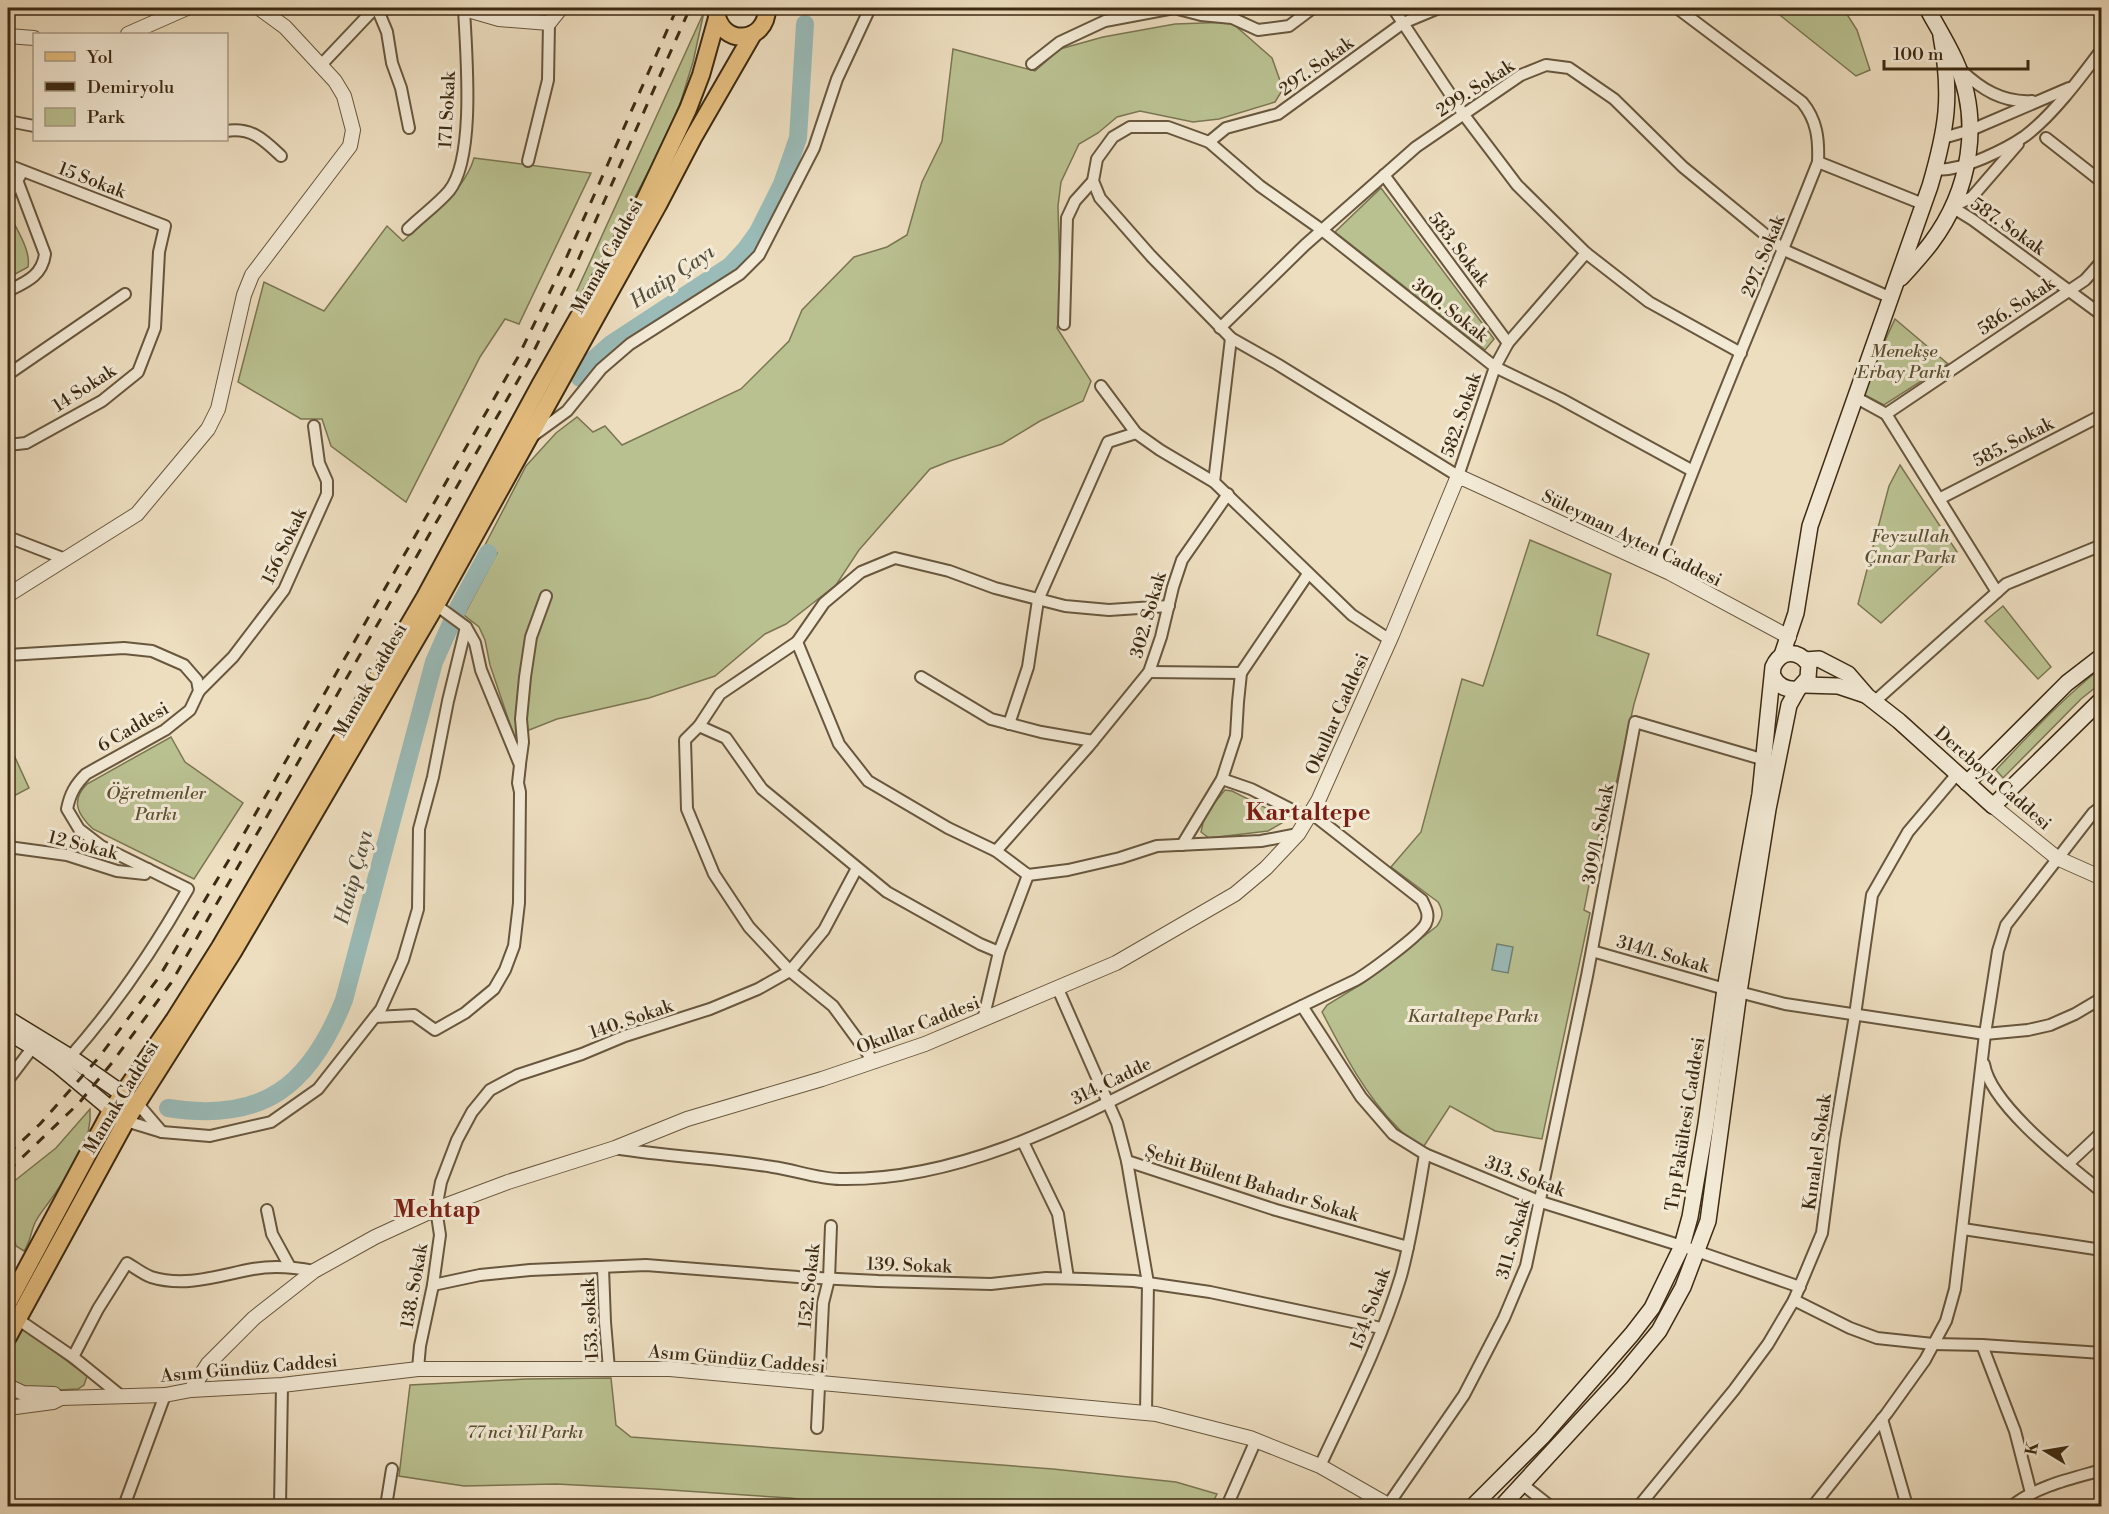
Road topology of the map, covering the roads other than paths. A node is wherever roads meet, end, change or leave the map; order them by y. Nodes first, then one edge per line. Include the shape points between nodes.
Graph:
1 (148, 8) edge
2 (259, 8) edge
3 (376, 8) edge
4 (462, 8) edge
5 (561, 8) edge
6 (870, 8) edge
7 (1313, 8) edge
8 (1393, 8) edge
9 (1439, 8) edge
10 (1677, 8) edge
11 (1927, 8) edge
12 (1166, 9) edge
13 (182, 10) edge
14 (770, 10) edge
15 (716, 11) edge
16 (549, 23) junction
17 (1403, 23) junction
18 (130, 33) edge
19 (753, 34) junction
20 (8, 36) edge
21 (1941, 36) junction
22 (33, 38) edge
23 (2102, 48) edge
24 (1032, 64) dead end
25 (321, 65) junction
26 (1957, 67) junction
27 (2072, 86) junction
28 (2038, 101) junction
29 (1464, 114) junction
30 (8, 121) edge
31 (33, 126) edge
32 (409, 128) dead end
33 (228, 130) edge
34 (1971, 130) junction
35 (2025, 135) junction
36 (1942, 138) junction
37 (2046, 138) dead end
38 (1209, 142) junction
39 (281, 156) dead end
40 (528, 162) dead end
41 (1818, 162) junction
42 (8, 165) edge
43 (1967, 165) junction
44 (1935, 170) junction
45 (20, 175) junction
46 (1384, 176) junction
47 (1093, 181) junction
48 (2102, 182) edge
49 (8, 196) edge
50 (1923, 204) junction
51 (1952, 207) junction
52 (165, 225) joint
53 (408, 229) dead end
54 (1322, 230) junction
55 (1784, 250) junction
56 (1586, 253) junction
57 (2102, 261) edge
58 (2069, 290) junction
59 (8, 291) edge
60 (1892, 291) junction
61 (125, 294) dead end
62 (2102, 315) edge
63 (1064, 324) dead end
64 (1220, 328) junction
65 (1231, 338) junction
66 (1508, 342) junction
67 (1741, 353) junction
68 (1495, 367) junction
69 (8, 372) edge
70 (1101, 386) dead end
71 (1855, 398) junction
72 (1886, 414) junction
73 (2102, 415) edge
74 (314, 426) dead end
75 (1136, 433) junction
76 (528, 438) junction
77 (8, 446) edge
78 (1691, 470) junction
79 (1458, 476) junction
80 (1214, 482) junction
81 (1228, 494) junction
82 (1939, 499) junction
83 (8, 537) edge
84 (2102, 545) edge
85 (65, 559) junction
86 (1657, 566) junction
87 (1308, 574) junction
88 (1997, 592) junction
89 (8, 595) edge
90 (546, 596) dead end
91 (1038, 600) junction
92 (436, 604) junction
93 (1169, 606) junction
94 (463, 625) junction
95 (1789, 637) junction
96 (1390, 640) junction
97 (797, 642) junction
98 (8, 655) edge
99 (1782, 655) junction
100 (2102, 656) edge
101 (1805, 660) junction
102 (1149, 672) junction
103 (1242, 673) junction
104 (1773, 676) junction
105 (921, 677) dead end
106 (1801, 687) junction
107 (199, 691) junction
108 (1871, 699) junction
109 (2102, 699) edge
110 (1009, 724) junction
111 (699, 726) junction
112 (1093, 741) junction
113 (1765, 760) junction
114 (519, 765) junction
115 (1222, 779) junction
116 (1962, 779) junction
117 (1993, 806) junction
118 (2102, 806) edge
119 (1309, 815) junction
120 (1298, 834) junction
121 (1182, 845) junction
122 (8, 847) edge
123 (996, 850) junction
124 (2057, 858) junction
125 (857, 868) junction
126 (148, 869) junction
127 (1028, 875) junction
128 (2102, 878) edge
129 (1592, 951) junction
130 (999, 952) junction
131 (790, 970) junction
132 (1058, 989) junction
133 (1732, 990) junction
134 (2102, 998) edge
135 (1302, 1006) junction
136 (1855, 1015) junction
137 (375, 1017) junction
138 (8, 1019) edge
139 (983, 1020) junction
140 (8, 1032) edge
141 (1984, 1034) junction
142 (33, 1047) junction
143 (1982, 1056) junction
144 (70, 1057) junction
145 (874, 1062) junction
146 (8, 1080) edge
147 (122, 1094) junction
148 (1108, 1102) junction
149 (138, 1104) junction
150 (111, 1111) junction
151 (126, 1121) junction
152 (162, 1132) junction
153 (2102, 1132) edge
154 (1023, 1142) junction
155 (615, 1148) junction
156 (1425, 1154) junction
157 (1127, 1161) junction
158 (2068, 1164) junction
159 (2102, 1192) edge
160 (1540, 1202) junction
161 (436, 1209) junction
162 (267, 1210) dead end
163 (831, 1226) dead end
164 (1963, 1229) junction
165 (1682, 1246) junction
166 (1408, 1247) junction
167 (2102, 1250) edge
168 (1698, 1252) junction
169 (290, 1267) junction
170 (603, 1268) junction
171 (314, 1271) junction
172 (1068, 1278) junction
173 (829, 1279) junction
174 (1148, 1283) junction
175 (434, 1285) junction
176 (1800, 1287) junction
177 (1794, 1300) junction
178 (8, 1303) edge
179 (16, 1318) junction
180 (1381, 1328) junction
181 (8, 1337) edge
182 (1933, 1344) junction
183 (1982, 1345) junction
184 (2102, 1353) edge
185 (73, 1357) junction
186 (418, 1369) junction
187 (609, 1369) junction
188 (820, 1384) junction
189 (282, 1385) junction
190 (8, 1386) edge
191 (191, 1390) junction
192 (165, 1395) junction
193 (121, 1396) junction
194 (61, 1398) junction
195 (8, 1408) edge
196 (1146, 1413) junction
197 (1882, 1419) junction
198 (817, 1428) dead end
199 (1256, 1440) junction
200 (1320, 1466) junction
201 (392, 1469) dead end
202 (2102, 1470) edge
203 (1522, 1484) junction
204 (2031, 1493) junction
205 (124, 1506) edge
206 (280, 1506) edge
207 (386, 1506) edge
208 (1227, 1506) edge
209 (1389, 1506) edge
210 (1473, 1506) edge
211 (1502, 1506) edge
212 (1550, 1506) edge
213 (1639, 1506) edge
214 (1813, 1506) edge
215 (1907, 1506) edge
216 (2012, 1506) edge

1 - 13 street
2 - 25 street via 285,27
3 - 25 street
3 - 32 street via 387,33
4 - 16 street via 499,19
4 - 53 street, 171 Sokak via 466,69 460,171 449,190
5 - 16 street
6 - 76 street via 837,79 814,148 759,255 740,274 630,344 601,369 567,411
7 - 12 street via 1289,26 1258,30 1232,18
8 - 17 street
9 - 17 street, 297. Sokak
10 - 41 street, 297. Sokak via 1802,102 1815,124
11 - 21 main road
12 - 24 street via 1105,21 1060,42
13 - 18 street
14 - 19 main road, Mamak Caddesi via 764,24
15 - 19 main road via 720,26 732,35
15 - 147 main road, Mamak Caddesi via 701,75 645,200 425,597 220,947
16 - 40 street via 548,80
17 - 29 street
17 - 38 street, 297. Sokak via 1278,114 1226,128
19 - 76 main road, Mamak Caddesi
20 - 22 street
21 - 26 main road
21 - 36 main road via 1948,88
23 - 27 street
25 - 85 street via 344,96 353,130 350,146 252,274 218,409 208,429 137,514
26 - 28 street via 1992,94 2009,100
26 - 34 main road
27 - 28 street
27 - 35 street
28 - 34 street
29 - 46 street, 299. Sokak via 1416,147
29 - 55 street, 299. Sokak via 1521,75 1546,65 1569,68 1614,99 1683,167
29 - 56 street via 1517,185
30 - 31 street
33 - 39 street via 258,135
34 - 36 street
34 - 43 main road
35 - 43 street
35 - 51 street via 1972,197
36 - 44 main road
37 - 48 street
38 - 47 street via 1168,127 1130,128 1113,137 1097,159
38 - 54 street, 300. Sokak via 1260,186
41 - 50 street
41 - 55 street, 297. Sokak
42 - 45 street, 15 Sokak
43 - 44 street
43 - 51 main road
44 - 50 main road
45 - 49 street
45 - 52 street, 15 Sokak
45 - 59 street via 45,254 38,275
46 - 54 street, 299. Sokak
46 - 66 street, 583. Sokak
47 - 63 street via 1066,218
47 - 64 street via 1100,198
50 - 60 main road
51 - 58 street, 587. Sokak
51 - 60 main road via 1931,243
52 - 77 street, 14 Sokak via 159,252 155,328 138,372 102,401 26,443
54 - 64 street, 299. Sokak
54 - 68 street, 300. Sokak
55 - 60 street, 299. Sokak
55 - 67 street, 297. Sokak
56 - 66 street, 582. Sokak
56 - 67 street via 1649,302
57 - 58 street, 586. Sokak via 2085,280
58 - 62 street, 587. Sokak
58 - 72 street, 586. Sokak
60 - 71 main road
61 - 69 street
64 - 65 street
65 - 79 street
65 - 80 street
66 - 68 street, 582. Sokak
67 - 78 street, 297. Sokak
68 - 78 street, 300. Sokak
68 - 79 street, 582. Sokak
70 - 75 street
71 - 72 street
71 - 95 main road via 1810,526
72 - 82 street
73 - 82 street, 585. Sokak
74 - 107 street, 156 Sokak via 327,494 284,590 233,657
75 - 80 street
75 - 91 street via 1108,442
76 - 92 main road, Mamak Caddesi
78 - 86 street, 297. Sokak
79 - 86 street, Süleyman Ayten Caddesi
79 - 96 street, Okullar Caddesi
80 - 81 street
81 - 87 street
81 - 93 street, 302. Sokak via 1182,560
82 - 88 street
83 - 85 street
84 - 88 street via 2006,584
85 - 89 street
86 - 95 street, Süleyman Ayten Caddesi
87 - 96 street via 1352,615
87 - 103 street
88 - 108 street
90 - 114 street via 531,637
91 - 93 street via 1109,610
91 - 97 street via 895,558 861,572 824,603
91 - 110 street via 1028,667
92 - 94 street
92 - 149 main road, Mamak Caddesi via 233,952
93 - 102 street, 302. Sokak
94 - 114 street via 475,643 481,670
94 - 137 street via 419,829 418,909 403,960
95 - 99 main road
96 - 119 street, Okullar Caddesi
97 - 111 street via 720,694
97 - 123 street via 839,744 868,781 948,828
98 - 107 street via 124,648 152,651 184,665 197,680
99 - 101 main road via 1795,653
99 - 104 main road via 1773,667
100 - 116 main road via 2067,682
101 - 106 main road via 1809,673
101 - 108 main road via 1819,659 1836,666
102 - 103 street
102 - 112 street, 302. Sokak
103 - 115 street via 1236,736
104 - 106 main road via 1782,687
104 - 113 main road, Tıp Fakültesi Caddesi
105 - 110 street via 991,719
106 - 108 main road via 1838,686
106 - 133 main road via 1789,705
107 - 126 street, 6 Caddesi via 190,710 165,730 86,774 69,796 67,809 79,828 101,846
108 - 116 main road, Dereboyu Caddesi
109 - 117 main road
110 - 112 street
111 - 125 street via 726,738 762,789
111 - 131 street via 685,740 687,809 714,874 749,927
112 - 123 street, 302. Sokak
113 - 129 street, 309/1. Sokak via 1635,723
113 - 133 main road, Tıp Fakültesi Caddesi
114 - 137 street via 519,903 514,946 505,970 494,989 465,1013 435,1030 414,1015
115 - 119 street
115 - 121 street
116 - 117 main road, Dereboyu Caddesi
116 - 136 street, Kınalıel Sokak via 1908,832 1872,895
117 - 124 street, Dereboyu Caddesi
118 - 124 street
119 - 120 street, Okullar Caddesi
119 - 135 street, 314. Cadde via 1422,900 1427,922 1371,971
120 - 121 street via 1261,841
120 - 132 street, Okullar Caddesi via 1236,894 1116,963
121 - 127 street via 1157,846 1068,870
122 - 126 street, 12 Sokak via 67,855 117,871 145,874
123 - 127 street
124 - 128 street, Dereboyu Caddesi
124 - 141 street via 2006,925
125 - 130 street via 887,892
125 - 131 street, 140. Sokak via 824,930
126 - 144 street, 6 Caddesi via 188,889 157,943 101,1022
127 - 130 street
129 - 133 street, 314/1. Sokak
129 - 160 street, 311. Sokak
130 - 139 street
131 - 145 street via 833,1006
131 - 161 street, 140. Sokak via 758,989 710,1009 625,1036 490,1090 457,1140 441,1182
132 - 139 street, Okullar Caddesi
132 - 148 street, Şehit Bülent Bahadır Sokak
133 - 136 street, 314/1. Sokak via 1785,1004
133 - 165 main road, Tıp Fakültesi Caddesi
133 - 168 main road via 1708,1221
134 - 141 street, 314/1. Sokak via 2050,1025
135 - 148 street, 314. Cadde
135 - 156 street, 313. Sokak via 1361,1097 1393,1134
136 - 141 street, 314/1. Sokak
136 - 176 street, Kınalıel Sokak via 1822,1233
137 - 152 street via 318,1089 271,1122 210,1136
138 - 144 main road
139 - 145 street, Okullar Caddesi
140 - 142 main road
141 - 143 street
142 - 146 street
142 - 150 main road
143 - 158 street via 1986,1076 2018,1119
143 - 164 street
144 - 147 main road
145 - 155 street, Okullar Caddesi via 687,1119
147 - 149 main road
147 - 150 main road, Mamak Caddesi
148 - 154 street, 314. Cadde
148 - 157 street, Şehit Bülent Bahadır Sokak
149 - 151 main road, Mamak Caddesi
149 - 152 street
150 - 151 main road
150 - 178 main road, Mamak Caddesi
151 - 152 street
151 - 179 main road, Mamak Caddesi
153 - 158 street
154 - 155 street, 314. Cadde via 903,1174 838,1179 771,1166 658,1156
154 - 172 street via 1058,1214
155 - 161 street, Okullar Caddesi
156 - 160 street, 313. Sokak
156 - 166 street, 154. Sokak
157 - 166 street, Şehit Bülent Bahadır Sokak via 1276,1210
157 - 174 street
158 - 159 street
160 - 165 street, 313. Sokak
160 - 209 street, 311. Sokak via 1526,1266 1504,1318 1464,1395
161 - 171 street, Okullar Caddesi
161 - 175 street, 138. Sokak via 440,1235
162 - 169 street via 272,1234
163 - 173 street, 152. Sokak
164 - 167 street
164 - 182 street via 1955,1289 1946,1321
165 - 168 street, 313. Sokak
165 - 210 main road, Tıp Fakültesi Caddesi via 1652,1308 1632,1334 1542,1437
166 - 180 street, 154. Sokak
168 - 176 street, 313. Sokak
168 - 203 main road via 1659,1331
169 - 171 street
169 - 185 street via 255,1268 204,1280 184,1280 150,1276 127,1263
170 - 173 street, 139. Sokak via 646,1264
170 - 175 street, 139. Sokak via 490,1274
170 - 187 street, 153. sokak
171 - 191 street, Okullar Caddesi via 234,1337 208,1364
172 - 173 street, 139. Sokak via 991,1284
172 - 174 street, 139. Sokak
173 - 188 street, 152. Sokak via 823,1303
174 - 180 street, 139. Sokak
174 - 196 street
175 - 186 street, 138. Sokak
176 - 177 street, Kınalıel Sokak
177 - 182 street via 1877,1338
177 - 213 street, Kınalıel Sokak via 1734,1390
179 - 181 main road, Mamak Caddesi
179 - 185 street
180 - 200 street, 154. Sokak via 1366,1370
182 - 183 street
182 - 197 street
183 - 184 street
183 - 204 street via 2015,1431
185 - 193 street
186 - 187 street, Asım Gündüz Caddesi
186 - 189 street, Asım Gündüz Caddesi
187 - 188 street, Asım Gündüz Caddesi via 670,1369
188 - 196 street, Asım Gündüz Caddesi
188 - 198 street, 152. Sokak
189 - 191 street, Asım Gündüz Caddesi
189 - 206 street
190 - 194 street, Asım Gündüz Caddesi via 23,1393
191 - 192 street, Asım Gündüz Caddesi
192 - 193 street, Asım Gündüz Caddesi
192 - 205 street
193 - 194 street, Asım Gündüz Caddesi
194 - 195 street, Asım Gündüz Caddesi
196 - 199 street, Asım Gündüz Caddesi
197 - 214 street
197 - 215 street
199 - 200 street, Asım Gündüz Caddesi
199 - 208 street
200 - 209 street, Asım Gündüz Caddesi
201 - 207 street
202 - 204 street
203 - 211 main road
203 - 212 street
204 - 216 street

